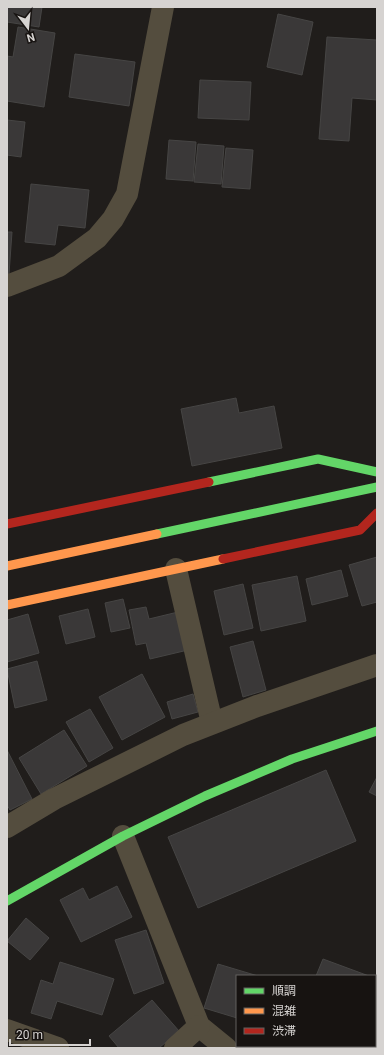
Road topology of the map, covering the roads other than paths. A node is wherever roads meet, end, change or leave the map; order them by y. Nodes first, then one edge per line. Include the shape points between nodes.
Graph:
1 (163, 7) edge
2 (7, 286) edge
3 (377, 472) edge
4 (377, 487) edge
5 (377, 513) edge
6 (7, 524) edge
7 (7, 566) edge
8 (176, 569) junction
9 (7, 605) edge
10 (377, 664) edge
11 (212, 723) junction
12 (377, 730) edge
13 (7, 827) edge
14 (123, 836) junction
15 (7, 901) edge
16 (199, 1026) junction
17 (7, 1030) edge
18 (58, 1048) edge
19 (175, 1048) edge
20 (226, 1048) edge

1 - 2 street via 127,194 113,219 97,238 59,266
3 - 6 street via 318,459
4 - 7 street
5 - 8 street via 360,530
8 - 9 street
8 - 11 street
10 - 11 street
11 - 13 street via 54,799
12 - 14 street via 292,759 205,796
14 - 15 street
14 - 16 street
16 - 19 street
16 - 20 street
17 - 18 street

